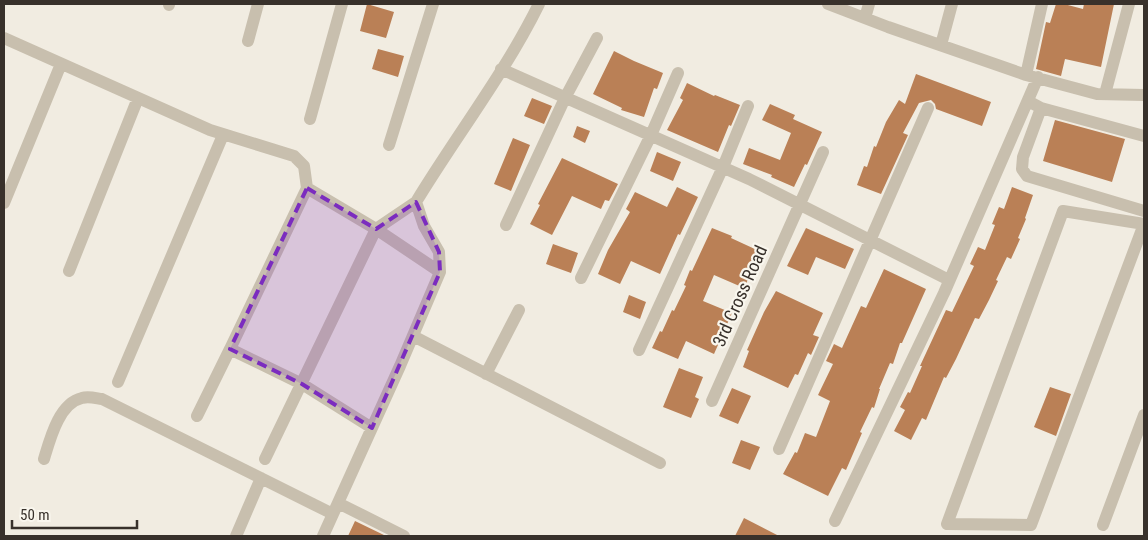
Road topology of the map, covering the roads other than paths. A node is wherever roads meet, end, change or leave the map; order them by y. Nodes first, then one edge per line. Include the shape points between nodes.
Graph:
1 (258, 4) edge
2 (342, 4) edge
3 (433, 4) edge
4 (539, 4) edge
5 (828, 4) edge
6 (869, 4) edge
7 (952, 4) edge
8 (1042, 4) edge
9 (1129, 4) edge
10 (865, 18) junction
11 (4, 38) edge
12 (597, 38) dead end
13 (248, 42) dead end
14 (941, 45) junction
15 (60, 64) junction
16 (502, 70) junction
17 (678, 73) dead end
18 (1032, 76) junction
19 (1105, 94) junction
20 (1144, 95) edge
21 (138, 98) junction
22 (565, 98) junction
23 (1028, 101) junction
24 (748, 106) dead end
25 (928, 108) dead end
26 (1041, 108) junction
27 (310, 119) dead end
28 (223, 135) junction
29 (651, 135) junction
30 (1144, 136) edge
31 (389, 145) dead end
32 (823, 152) dead end
33 (723, 168) junction
34 (307, 188) junction
35 (416, 202) junction
36 (4, 203) edge
37 (800, 204) junction
38 (1144, 211) edge
39 (1144, 224) edge
40 (506, 225) dead end
41 (376, 229) junction
42 (871, 241) junction
43 (69, 271) dead end
44 (440, 272) junction
45 (581, 278) dead end
46 (949, 280) junction
47 (519, 310) dead end
48 (413, 336) junction
49 (230, 349) junction
50 (639, 350) dead end
51 (486, 374) junction
52 (118, 382) dead end
53 (302, 384) junction
54 (712, 401) dead end
55 (1144, 415) edge
56 (197, 416) dead end
57 (372, 428) junction
58 (779, 449) dead end
59 (44, 459) dead end
60 (265, 459) dead end
61 (660, 463) dead end
62 (261, 478) junction
63 (336, 509) junction
64 (835, 521) dead end
65 (1104, 525) dead end
66 (236, 536) edge
67 (323, 536) edge
68 (404, 536) edge

1 - 13 street
2 - 27 street
3 - 31 street
4 - 16 street
5 - 10 street
6 - 10 street
7 - 14 street
8 - 18 street
9 - 19 street
10 - 14 street
11 - 15 street
12 - 22 street
14 - 18 street
15 - 21 street
15 - 36 street
16 - 22 street
16 - 35 street
17 - 29 street
18 - 19 street
18 - 23 street
19 - 20 street
21 - 28 street
21 - 43 street
22 - 29 street
22 - 40 street
23 - 26 street
23 - 46 street
24 - 33 street
25 - 42 street
26 - 30 street
26 - 38 street via 1023,157 1022,169 1027,176
28 - 34 street via 294,156 304,166
28 - 52 street
29 - 33 street
29 - 45 street
32 - 37 street, 3rd Cross Road
33 - 37 street
33 - 50 street
34 - 41 street
34 - 49 street
35 - 41 street
35 - 44 street via 424,226 439,252
37 - 42 street
37 - 54 street, 3rd Cross Road
39 - 39 street via 1063,211 947,524 1031,525
41 - 44 street
41 - 53 street
42 - 46 street
42 - 58 street
44 - 48 street
46 - 64 street
47 - 51 street
48 - 51 street
48 - 57 street
49 - 53 street
49 - 56 street
51 - 61 street
53 - 57 street
53 - 60 street
55 - 65 street
57 - 63 street
59 - 62 street via 59,419 71,404 91,397 102,399
62 - 63 street
62 - 66 street
63 - 67 street
63 - 68 street

